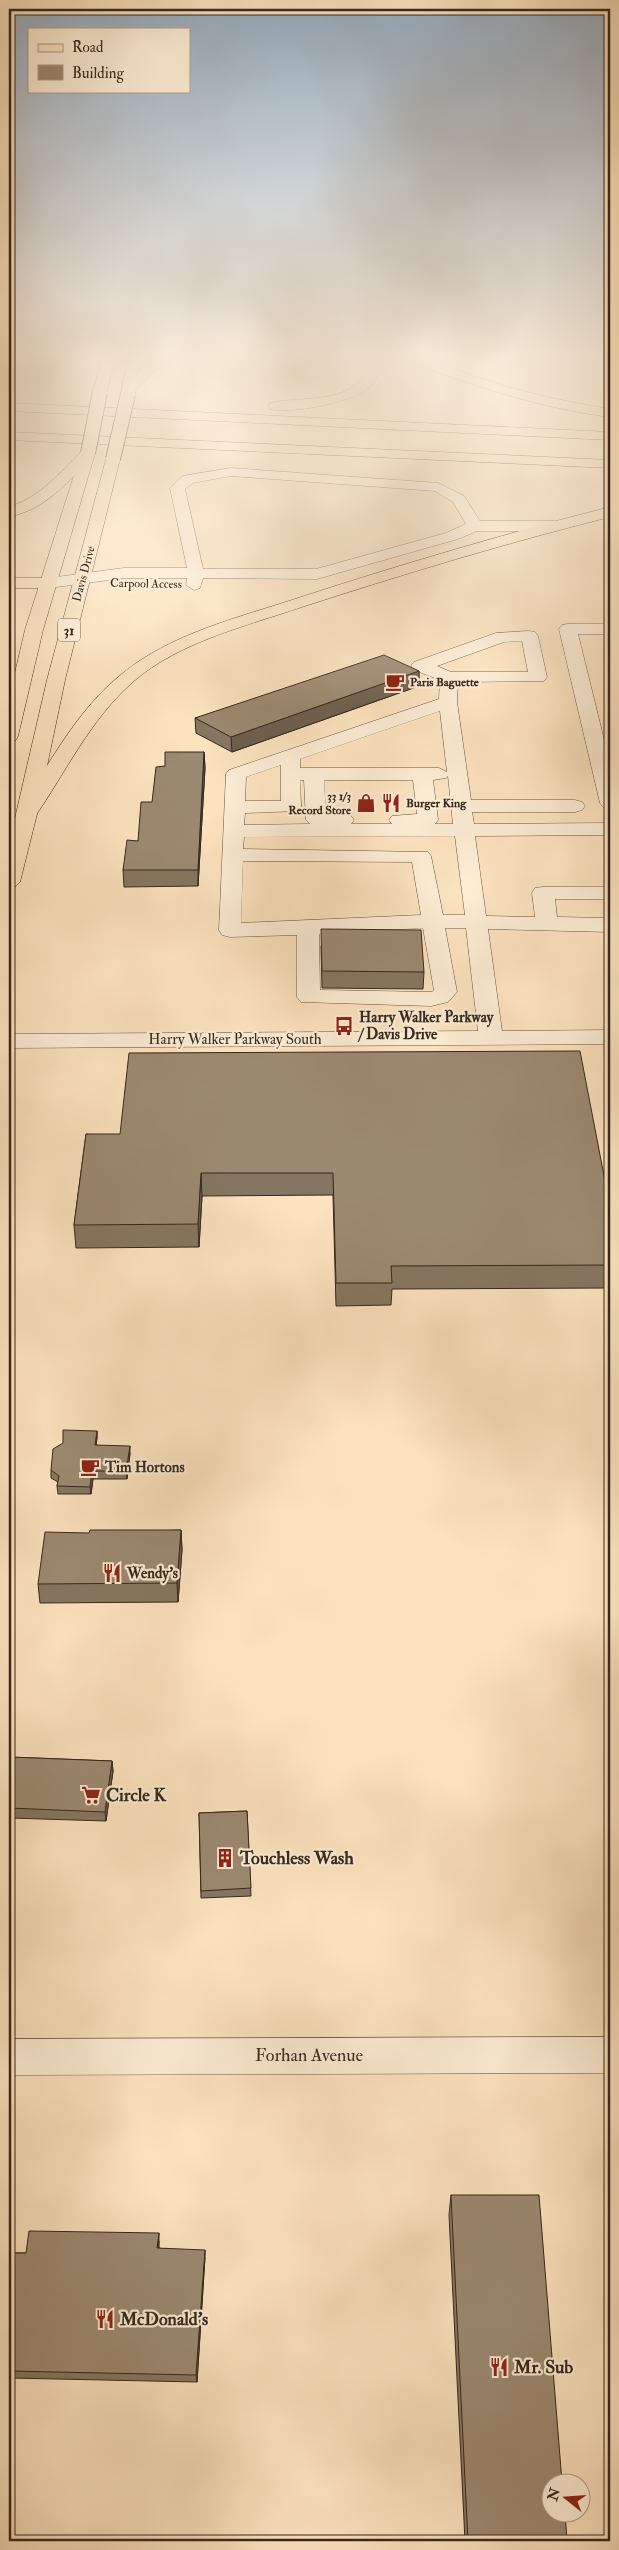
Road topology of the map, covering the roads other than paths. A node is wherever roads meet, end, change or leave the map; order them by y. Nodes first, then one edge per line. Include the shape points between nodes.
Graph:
1 (70, 471) edge
2 (83, 471) edge
3 (110, 471) edge
4 (9, 512) edge
5 (610, 512) edge
6 (475, 526) junction
7 (556, 526) junction
8 (195, 579) junction
9 (83, 580) junction
10 (9, 583) edge
11 (49, 583) junction
12 (610, 629) edge
13 (451, 655) junction
14 (496, 656) dead end
15 (514, 656) dead end
16 (533, 656) junction
17 (449, 678) junction
18 (448, 702) junction
19 (9, 736) edge
20 (290, 765) junction
21 (314, 774) junction
22 (422, 774) junction
23 (457, 774) junction
24 (610, 803) edge
25 (460, 806) junction
26 (575, 806) dead end
27 (236, 807) junction
28 (27, 814) junction
29 (464, 829) junction
30 (610, 829) edge
31 (234, 831) junction
32 (233, 855) junction
33 (9, 882) edge
34 (610, 893) edge
35 (431, 921) junction
36 (476, 921) junction
37 (547, 925) junction
38 (610, 925) edge
39 (308, 928) junction
40 (610, 1037) edge
41 (490, 1038) junction
42 (9, 1041) edge
43 (610, 2055) edge
44 (9, 2057) edge

1 - 4 main road via 33,504
2 - 11 main road, 31
3 - 9 main road, Davis Drive / 31, bridge
5 - 7 main road
6 - 7 street, Carpool Access
6 - 8 street, Carpool Access via 452,536 317,574 315,582 302,585
6 - 8 street via 459,499 438,487 231,472 208,474 188,479 177,488
7 - 28 main road via 237,623 139,668 114,690 79,733
8 - 9 street, Carpool Access via 121,585
9 - 11 street, Carpool Access
9 - 28 main road, Davis Drive / 31 via 56,680
10 - 11 main road
11 - 19 main road, 31 via 34,630
12 - 24 street via 568,630
13 - 14 street
13 - 16 street via 502,637 529,636
13 - 17 street via 420,666
15 - 16 street
16 - 17 street via 538,677
17 - 18 street
18 - 20 street
18 - 23 street
20 - 21 street
20 - 27 street via 236,774
20 - 27 street via 292,807
21 - 22 street
21 - 22 street via 316,820 428,820
22 - 23 street
23 - 25 street
25 - 26 street
25 - 29 street
27 - 31 street
28 - 33 main road, Davis Drive / 31
29 - 30 street
29 - 31 street
29 - 36 street
31 - 32 street
32 - 35 street via 420,856
32 - 39 street via 230,930
34 - 37 street via 544,893
35 - 36 street
35 - 39 street
35 - 39 street via 446,992 431,999 309,997
36 - 37 street
36 - 41 street
37 - 38 street
40 - 41 street, Harry Walker Parkway South
41 - 42 street, Harry Walker Parkway South
43 - 44 street, Forhan Avenue

